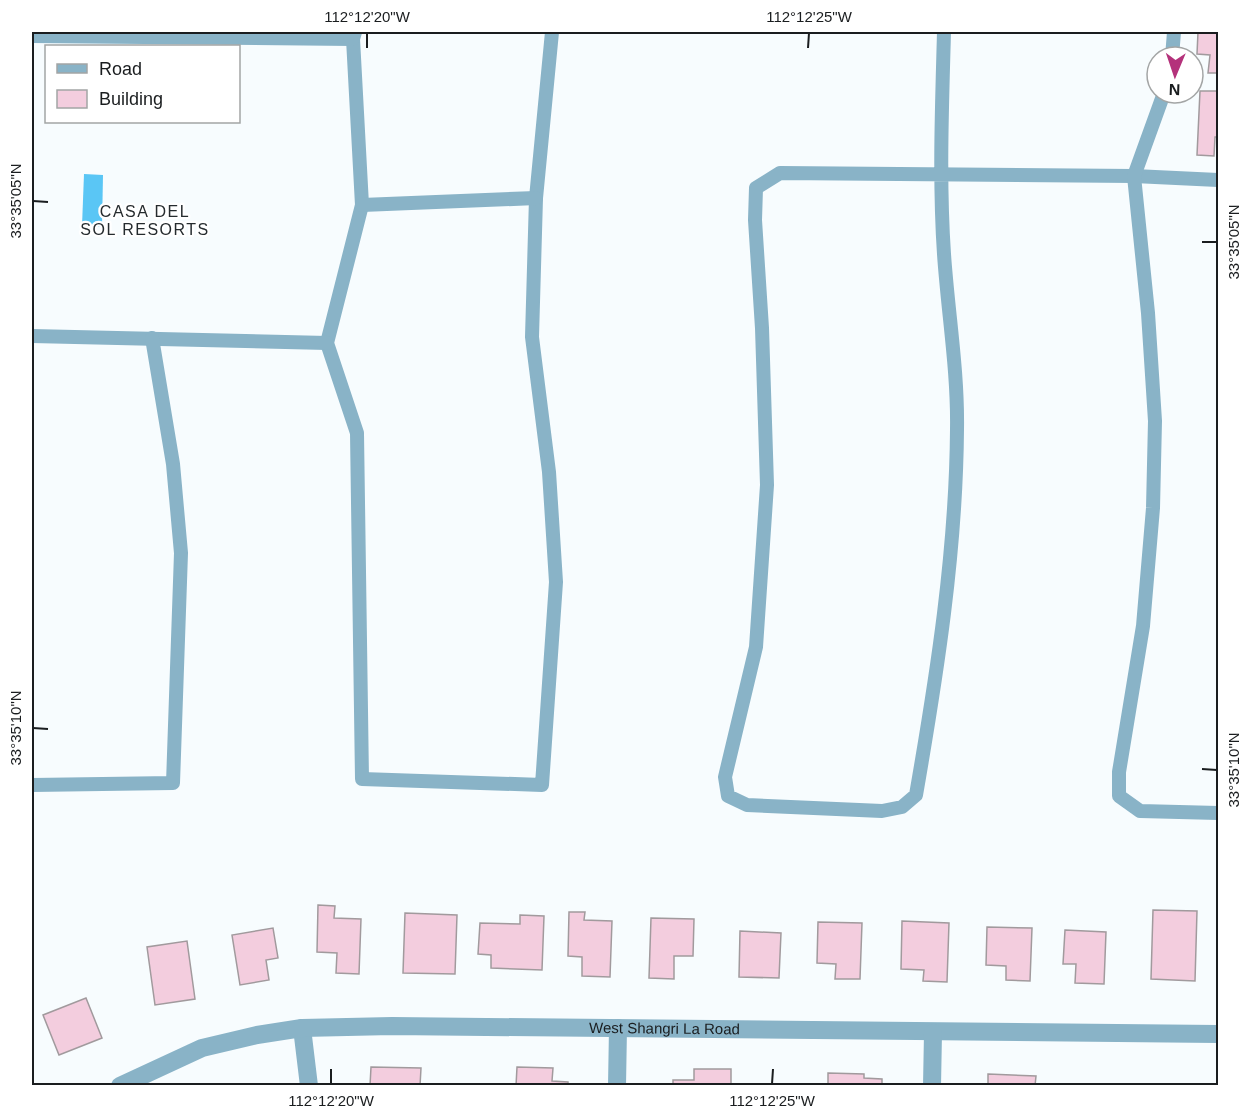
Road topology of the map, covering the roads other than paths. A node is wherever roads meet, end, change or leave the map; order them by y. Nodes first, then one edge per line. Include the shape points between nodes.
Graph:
1 (552, 32) edge
2 (944, 32) edge
3 (167, 34) edge
4 (354, 35) edge
5 (32, 36) edge
6 (1160, 105) edge
7 (940, 175) junction
8 (1134, 176) junction
9 (1218, 180) edge
10 (536, 198) junction
11 (362, 205) junction
12 (32, 336) edge
13 (152, 338) junction
14 (327, 344) junction
15 (32, 785) edge
16 (1218, 813) edge
17 (302, 1028) junction
18 (618, 1028) junction
19 (933, 1033) junction
20 (1218, 1034) edge
21 (120, 1086) edge
22 (309, 1086) edge
23 (617, 1086) edge
24 (932, 1086) edge

1 - 10 lane
2 - 7 lane
3 - 4 lane
3 - 5 lane
4 - 11 lane
6 - 8 lane
7 - 7 lane via 780,173 756,188 767,485 756,647 724,777 728,796 747,805 882,811 902,807 915,795 940,656 955,496 954,342
7 - 8 lane
8 - 9 lane
8 - 16 lane via 1155,421 1153,508 1143,626 1119,772 1119,796 1140,811
10 - 11 lane
10 - 14 lane via 532,337 549,472 556,582 542,784 362,779 357,433
11 - 14 lane
12 - 13 lane
13 - 14 lane
13 - 15 lane via 173,464 181,553 173,783
17 - 18 street, West Shangri La Road
17 - 21 street, West Shangri La Road via 202,1048
17 - 22 street
18 - 19 street, West Shangri La Road
18 - 23 street
19 - 20 street, West Shangri La Road
19 - 24 street

